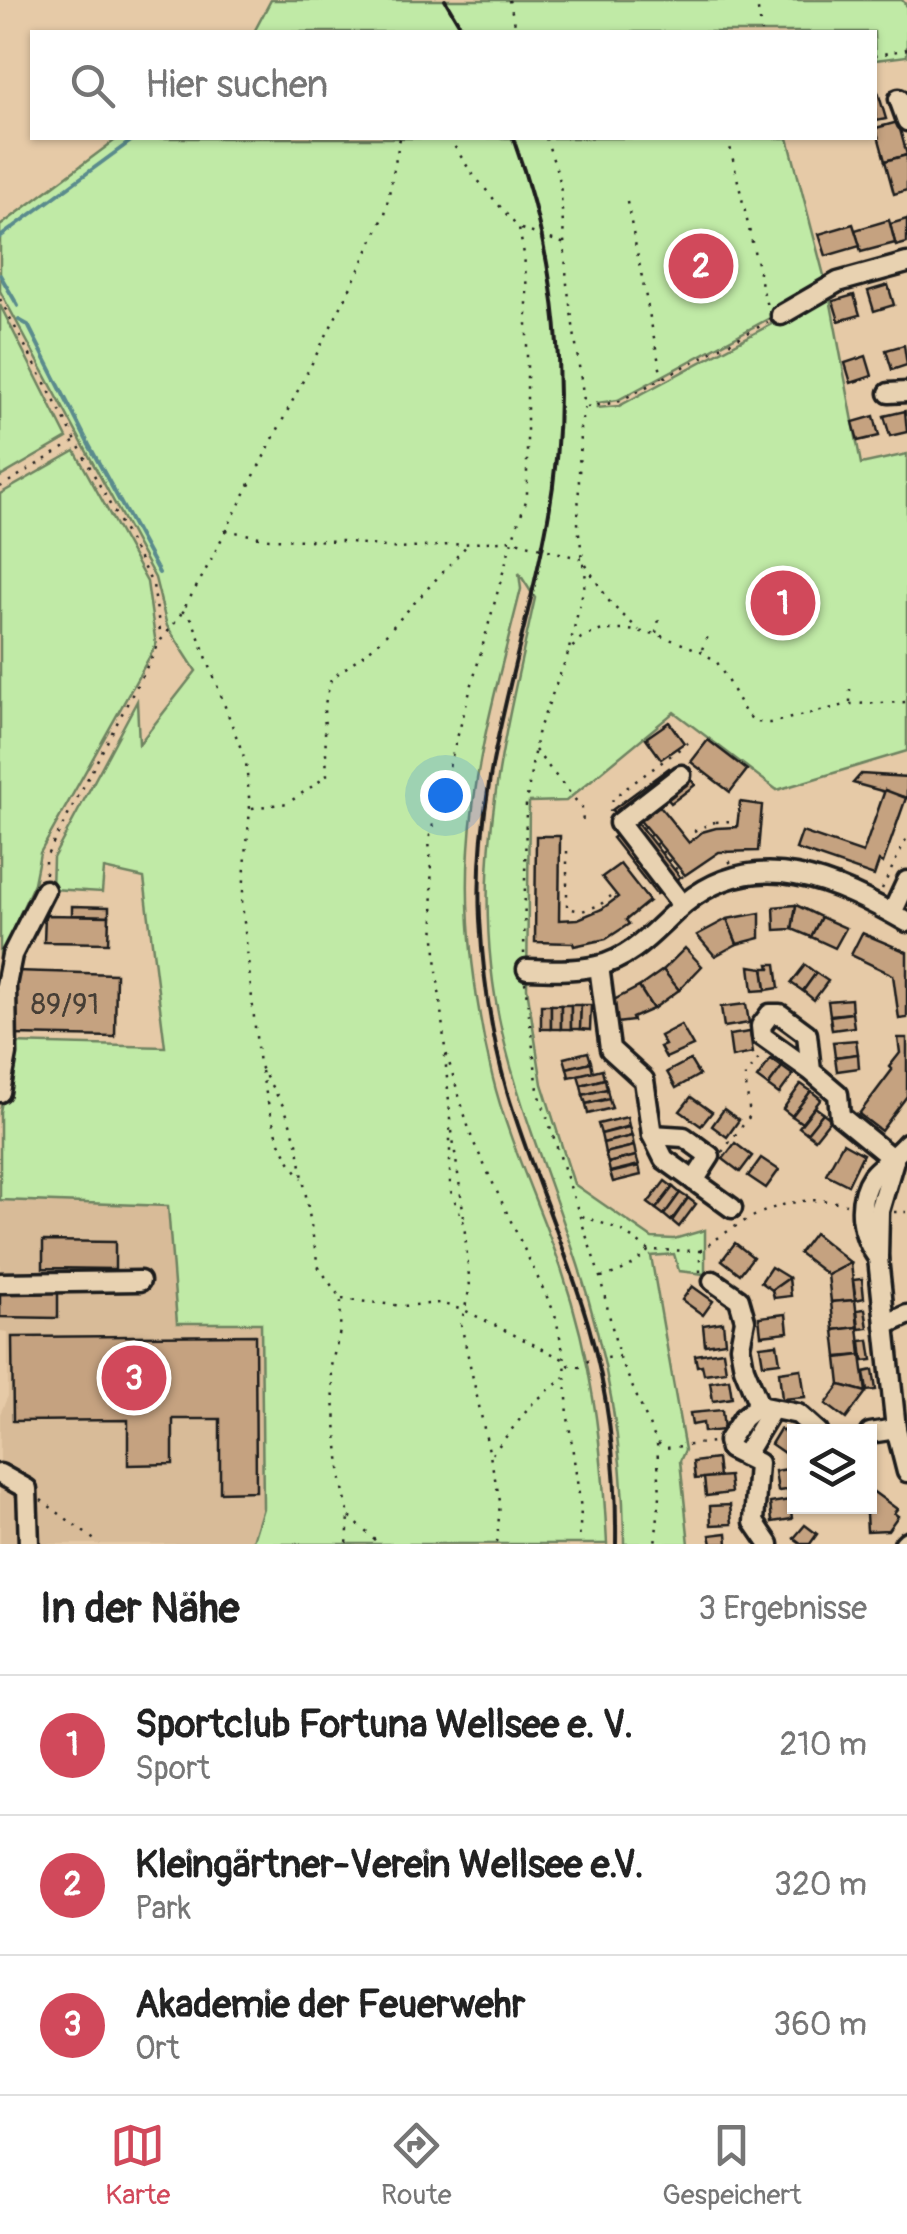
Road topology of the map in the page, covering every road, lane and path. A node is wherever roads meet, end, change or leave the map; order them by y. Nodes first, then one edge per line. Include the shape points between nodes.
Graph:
1 (509, 0) edge
2 (756, 0) edge
3 (516, 30) edge
4 (762, 30) edge
5 (907, 49) edge
6 (877, 55) edge
7 (899, 99) dead end
8 (907, 121) edge
9 (400, 140) edge
10 (450, 140) edge
11 (547, 140) edge
12 (728, 140) edge
13 (627, 202) dead end
14 (519, 228) junction
15 (566, 244) junction
16 (907, 263) edge
17 (0, 298) edge
18 (780, 315) dead end
19 (662, 380) junction
20 (585, 407) junction
21 (75, 442) junction
22 (0, 486) edge
23 (225, 530) junction
24 (512, 540) junction
25 (470, 542) junction
26 (582, 559) junction
27 (182, 612) junction
28 (660, 615) dead end
29 (641, 632) junction
30 (710, 632) dead end
31 (656, 634) junction
32 (161, 640) junction
33 (702, 650) junction
34 (568, 651) junction
35 (850, 685) dead end
36 (907, 702) edge
37 (850, 704) junction
38 (689, 742) dead end
39 (534, 749) junction
40 (681, 775) dead end
41 (250, 808) junction
42 (632, 813) junction
43 (714, 822) junction
44 (732, 822) dead end
45 (608, 823) dead end
46 (583, 824) dead end
47 (716, 828) dead end
48 (694, 831) dead end
49 (907, 837) edge
50 (567, 852) dead end
51 (907, 881) edge
52 (45, 890) joint
53 (611, 896) dead end
54 (689, 900) junction
55 (874, 904) junction
56 (900, 918) edge
57 (599, 966) junction
58 (527, 969) dead end
59 (772, 1042) junction
60 (445, 1048) junction
61 (259, 1065) junction
62 (811, 1071) junction
63 (0, 1092) edge
64 (450, 1118) junction
65 (652, 1136) junction
66 (907, 1143) edge
67 (719, 1156) dead end
68 (894, 1160) junction
69 (302, 1179) junction
70 (694, 1182) junction
71 (862, 1207) junction
72 (732, 1208) dead end
73 (581, 1216) junction
74 (464, 1224) junction
75 (650, 1250) junction
76 (700, 1251) junction
77 (878, 1258) junction
78 (600, 1277) junction
79 (713, 1281) joint
80 (0, 1282) edge
81 (140, 1282) dead end
82 (341, 1299) junction
83 (466, 1311) junction
84 (907, 1316) edge
85 (886, 1325) junction
86 (619, 1356) junction
87 (565, 1360) junction
88 (566, 1377) junction
89 (765, 1408) junction
90 (809, 1424) edge
91 (896, 1429) junction
92 (877, 1431) edge
93 (728, 1441) junction
94 (657, 1442) junction
95 (491, 1456) junction
96 (744, 1456) junction
97 (907, 1472) edge
98 (0, 1474) edge
99 (26, 1489) junction
100 (349, 1516) junction
101 (28, 1544) edge
102 (100, 1544) edge
103 (347, 1544) edge
104 (379, 1544) edge
105 (498, 1544) edge
106 (579, 1544) edge
107 (656, 1544) edge
108 (769, 1544) edge

1 - 3 path
2 - 4 path
5 - 6 path
7 - 8 street
9 - 23 path via 385,214
10 - 14 path
11 - 15 path via 560,181
12 - 19 path via 771,320
13 - 19 path
14 - 15 path
14 - 24 path via 527,291 527,498
15 - 20 path
16 - 18 street via 838,282
17 - 21 path
19 - 20 path via 618,402
20 - 26 path via 578,456
21 - 22 path
21 - 32 path via 154,585
23 - 25 path via 399,549
23 - 27 path
24 - 25 path
24 - 26 path
24 - 60 path via 429,839
25 - 41 path via 377,644 332,679 324,708 327,776 288,804
26 - 29 path via 611,604
26 - 34 path via 586,578
27 - 32 path
27 - 41 path via 192,618 246,762
28 - 31 path
29 - 31 path
29 - 34 path via 602,630
30 - 33 path
31 - 33 path
32 - 52 path via 45,858
33 - 37 path via 756,722
34 - 39 path
35 - 37 path
36 - 37 path
38 - 45 path via 612,798
39 - 46 path via 582,808
39 - 73 path via 523,875 531,1050
40 - 42 street
41 - 61 path via 242,903
42 - 54 path
42 - 54 street via 620,823
43 - 44 path
43 - 47 path
43 - 48 path
49 - 55 path
50 - 53 path via 567,908 601,907
51 - 56 street
52 - 63 street via 12,955
54 - 55 street via 735,876 775,872 810,875
54 - 57 street via 636,948
55 - 56 street
57 - 58 street
57 - 65 street via 610,1049 644,1080
59 - 62 street
59 - 62 street via 761,1026 770,1014 780,1014 808,1034
59 - 67 path via 744,1077 750,1116
60 - 64 path
60 - 87 path via 472,1139 555,1314
61 - 69 path via 285,1109
61 - 69 path via 278,1143
62 - 68 street via 838,1094 840,1116
64 - 74 path
64 - 74 path via 450,1188
65 - 70 street via 664,1160
65 - 70 street via 684,1138 710,1156
66 - 68 street
68 - 71 street via 872,1176
68 - 77 street via 878,1212
69 - 82 path via 318,1266
70 - 72 street
71 - 76 path via 829,1200 772,1206
71 - 77 street via 864,1240
73 - 75 path via 622,1230
73 - 78 path
74 - 83 path
75 - 76 path
75 - 78 path via 637,1263
76 - 79 path via 700,1273
77 - 85 street
78 - 86 path
79 - 89 street via 739,1299 744,1368
80 - 81 street
82 - 83 path via 403,1306 440,1302
82 - 100 path via 331,1366
83 - 87 path
83 - 95 path via 461,1324
84 - 85 street
85 - 91 street
86 - 87 path via 580,1367
86 - 94 path
87 - 88 path
88 - 95 path via 533,1403
88 - 106 path
89 - 90 street via 798,1414
89 - 93 street via 742,1418
89 - 96 street
91 - 92 street
91 - 97 street
93 - 94 path via 666,1448
93 - 96 street
94 - 107 path
95 - 105 path via 500,1501
96 - 108 street via 758,1463 754,1522
98 - 99 street
99 - 101 street
99 - 102 path
100 - 103 path
100 - 104 path

